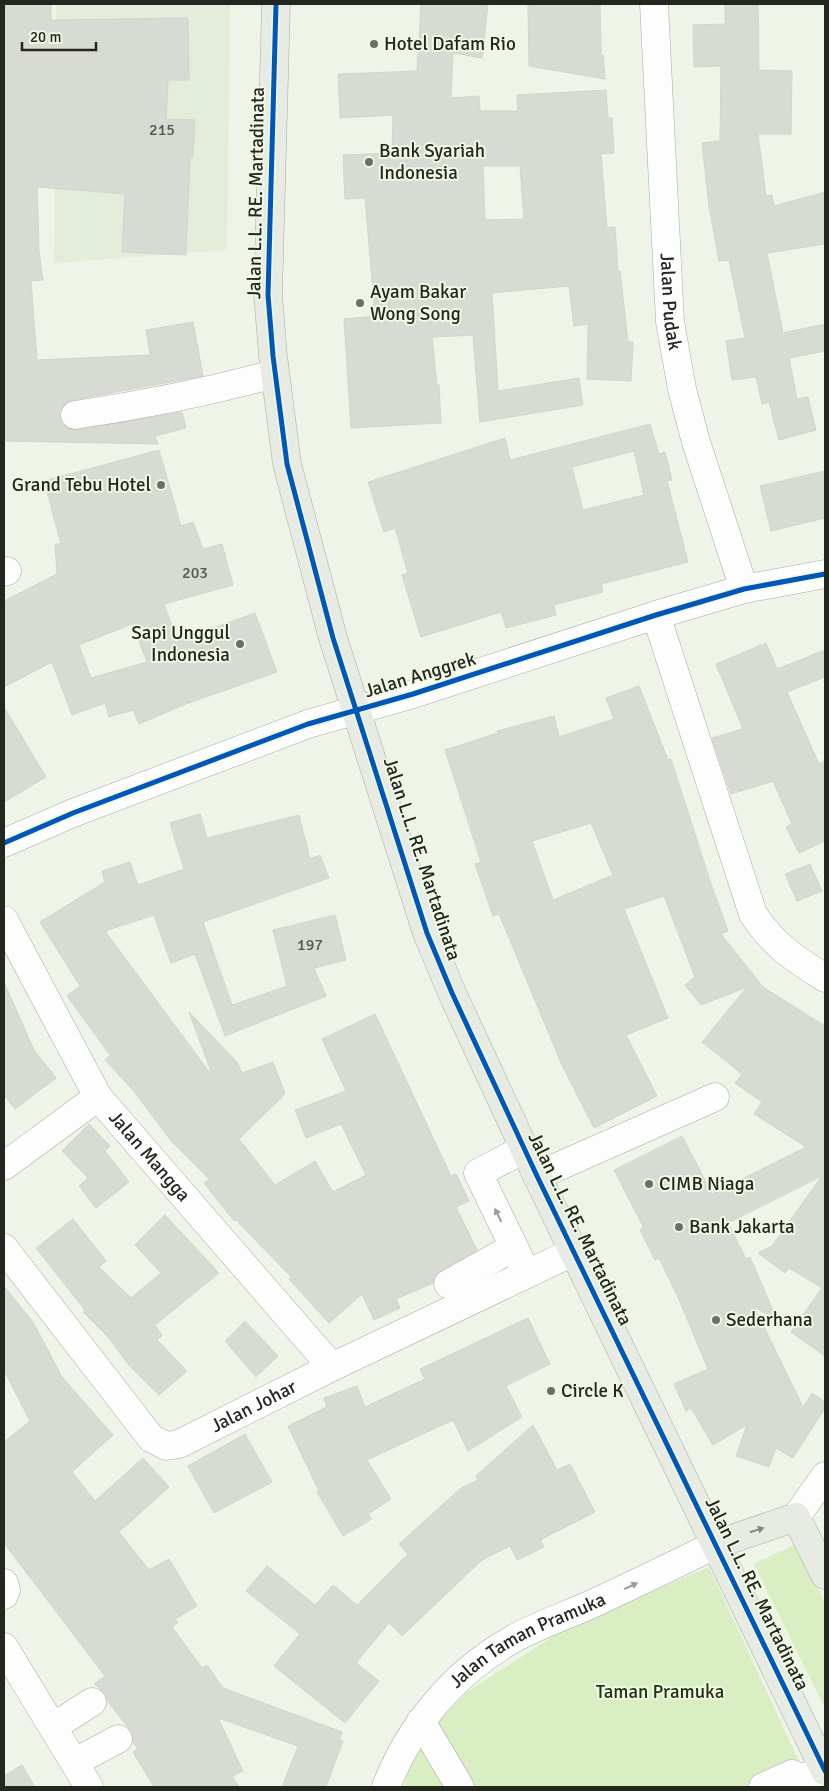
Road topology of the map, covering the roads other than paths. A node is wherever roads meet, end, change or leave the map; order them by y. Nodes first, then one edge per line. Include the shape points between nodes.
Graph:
1 (276, 4) edge
2 (654, 4) edge
3 (274, 374) junction
4 (75, 415) dead end
5 (825, 574) edge
6 (744, 589) junction
7 (656, 615) junction
8 (357, 710) junction
9 (4, 843) edge
10 (4, 920) edge
11 (825, 978) edge
12 (715, 1097) dead end
13 (98, 1098) junction
14 (524, 1149) junction
15 (4, 1166) edge
16 (537, 1176) junction
17 (514, 1247) junction
18 (4, 1248) edge
19 (573, 1252) junction
20 (527, 1274) junction
21 (448, 1284) dead end
22 (332, 1367) junction
23 (825, 1476) edge
24 (796, 1517) junction
25 (717, 1544) junction
26 (825, 1574) edge
27 (4, 1583) edge
28 (4, 1595) edge
29 (4, 1647) edge
30 (92, 1702) dead end
31 (421, 1721) junction
32 (53, 1727) junction
33 (118, 1738) dead end
34 (75, 1762) junction
35 (825, 1770) edge
36 (89, 1787) edge
37 (386, 1787) edge
38 (460, 1787) edge
39 (763, 1787) edge

1 - 3 main road, Jalan L.L. RE. Martadinata via 268,295
2 - 6 street, Jalan Pudak via 670,322 691,424
3 - 4 street via 229,388 148,405
3 - 8 main road, Jalan L.L. RE. Martadinata via 287,464 333,638
5 - 6 street, Jalan Anggrek
6 - 7 street, Jalan Anggrek
7 - 8 street, Jalan Anggrek
7 - 11 street via 753,914 768,936
8 - 9 street, Jalan Anggrek via 308,724 72,813
8 - 14 main road, Jalan L.L. RE. Martadinata via 427,933
10 - 13 street, Jalan Mangga
12 - 16 street
13 - 15 street
13 - 22 street, Jalan Mangga
14 - 16 main road, Jalan L.L. RE. Martadinata
17 -> 14 street via 478,1173
16 - 19 main road, Jalan L.L. RE. Martadinata
17 - 20 street
17 - 21 street
18 - 22 street, Jalan Johar via 150,1438 166,1446 179,1444
19 - 20 street, Jalan Johar
19 - 25 main road, Jalan L.L. RE. Martadinata
20 - 22 street, Jalan Johar
23 - 24 street
25 -> 24 main road
24 - 26 main road
31 -> 25 street, Jalan Taman Pramuka via 468,1670 508,1642
25 - 35 main road, Jalan L.L. RE. Martadinata
27 - 28 street
29 - 32 street
30 - 32 street
31 - 37 street, Jalan Taman Pramuka via 398,1756
31 - 38 street
32 - 34 street
33 - 34 street
34 - 36 street
35 - 39 street via 799,1779 792,1774

